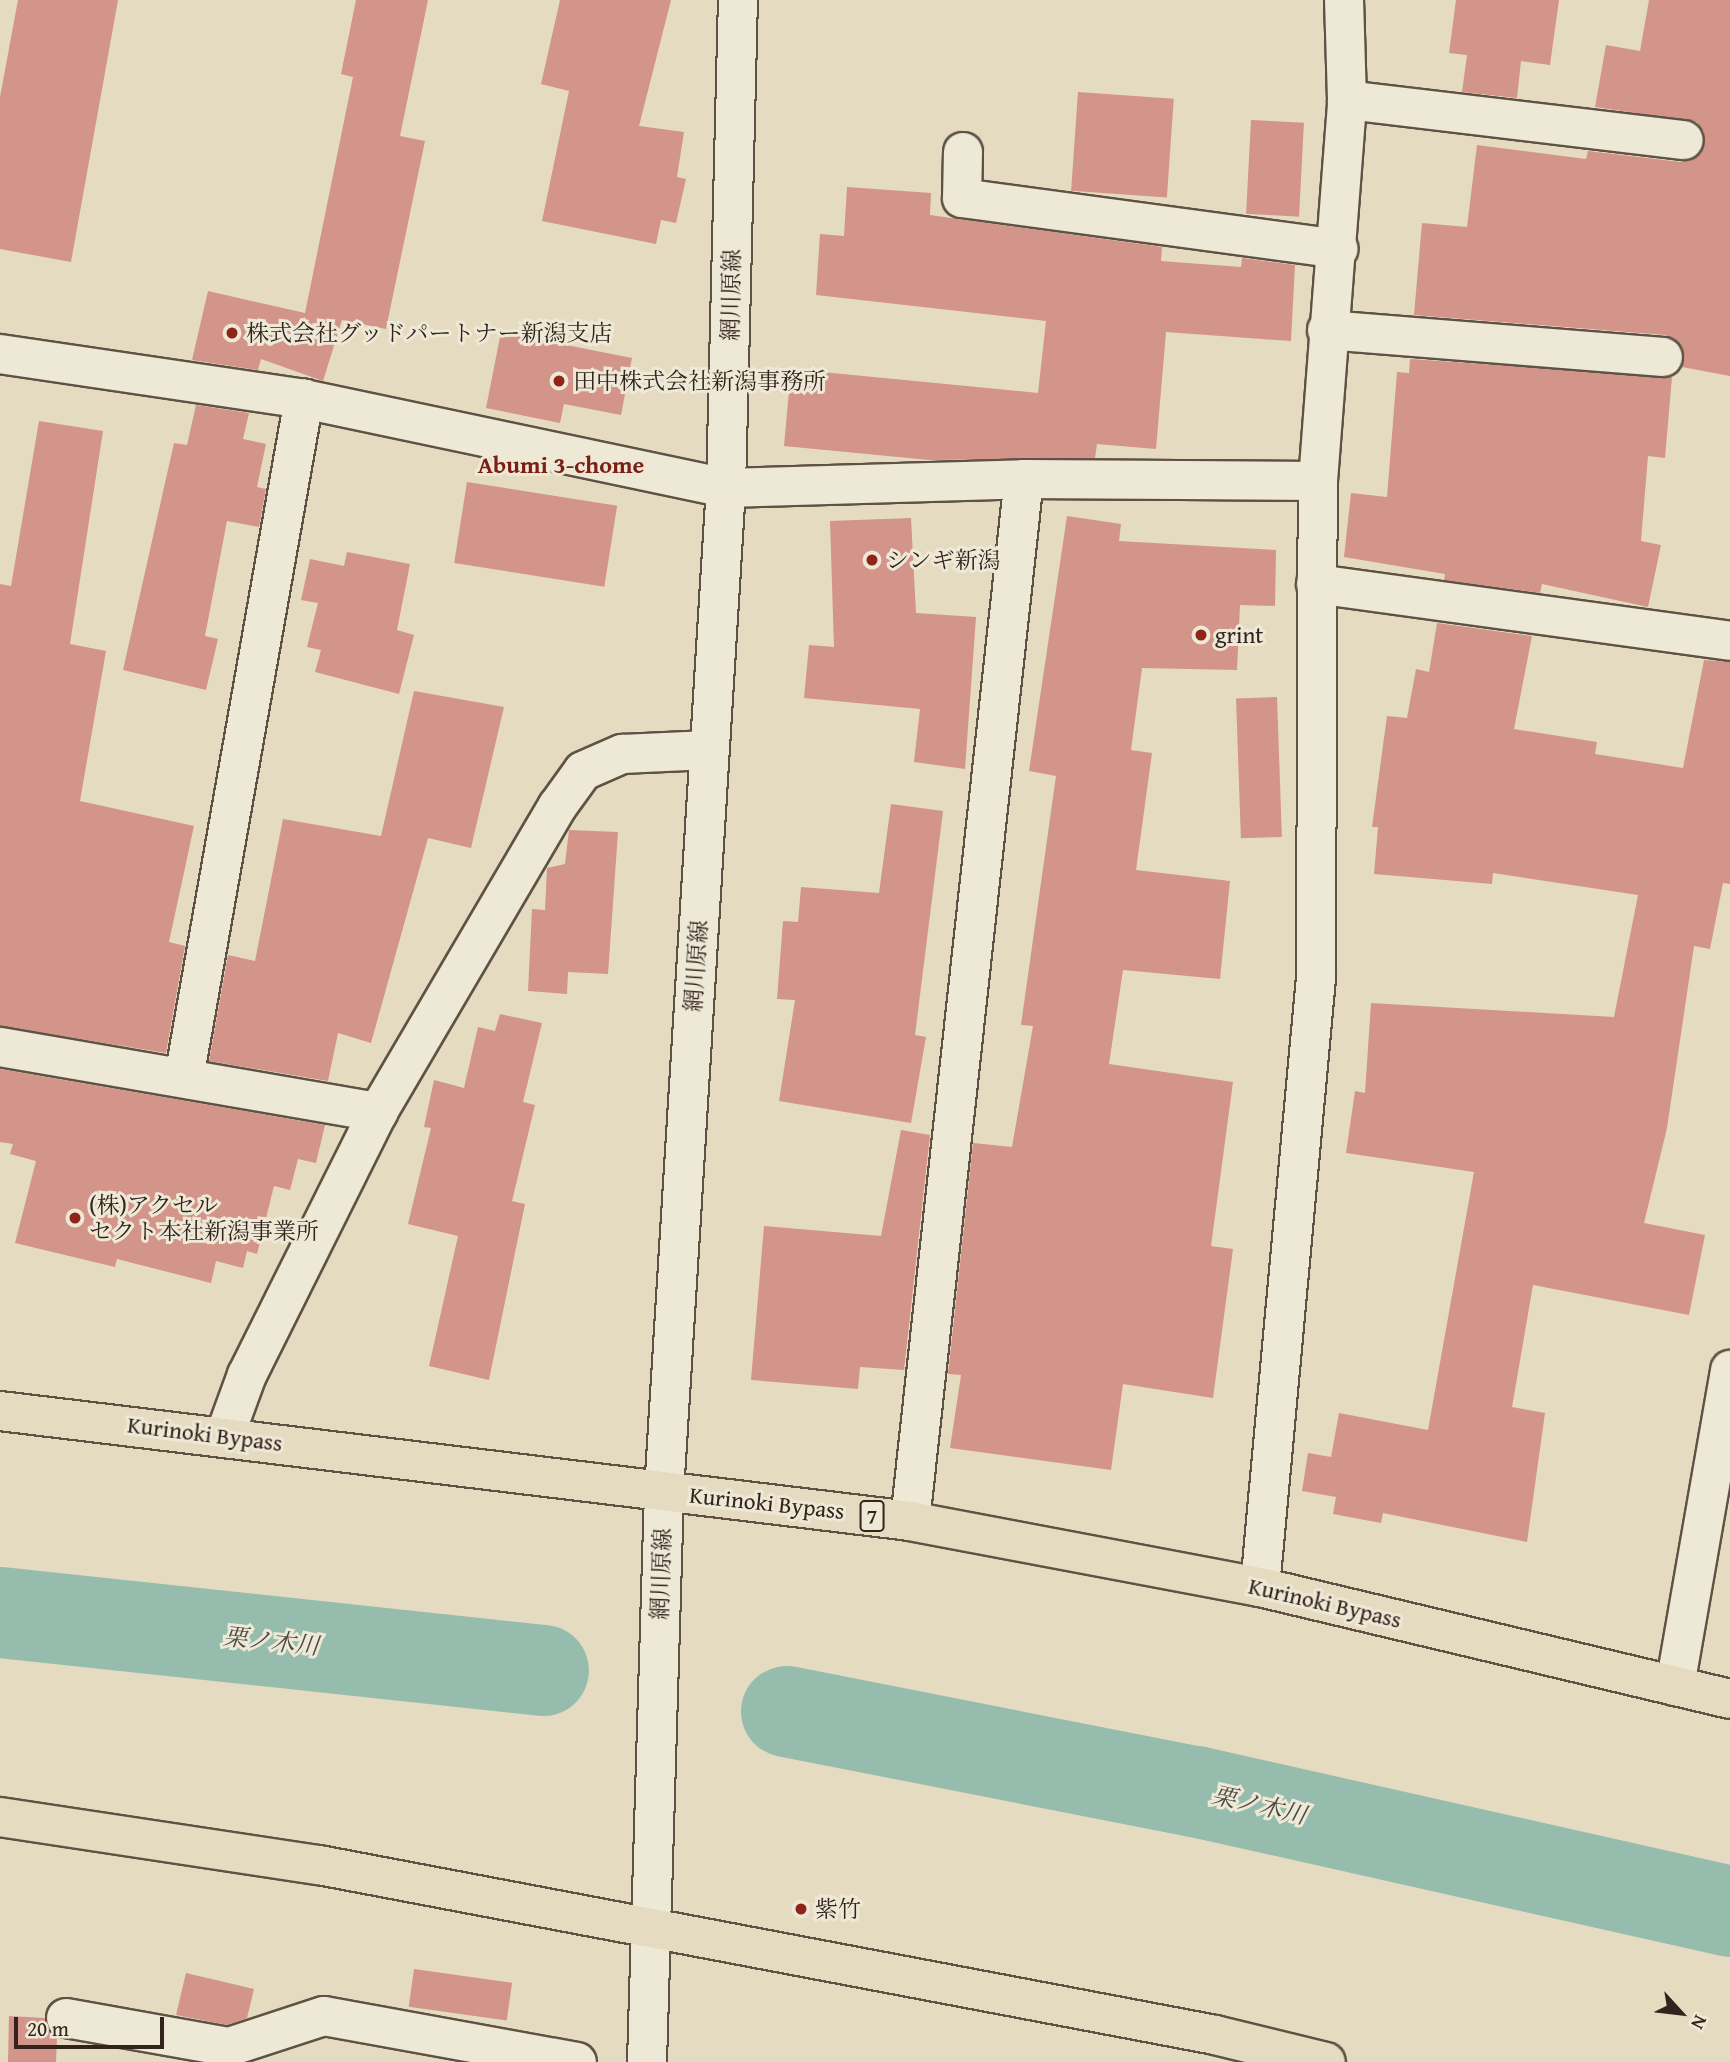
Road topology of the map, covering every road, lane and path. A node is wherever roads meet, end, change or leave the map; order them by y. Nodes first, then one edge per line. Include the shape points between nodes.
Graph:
1 (738, 0) edge
2 (1344, 0) edge
3 (1347, 100) junction
4 (1684, 140) dead end
5 (963, 152) dead end
6 (1339, 249) junction
7 (1327, 330) junction
8 (0, 354) edge
9 (1662, 357) dead end
10 (304, 399) junction
11 (1024, 479) junction
12 (1318, 481) junction
13 (726, 488) junction
14 (1316, 584) junction
15 (1730, 641) edge
16 (709, 750) junction
17 (0, 1047) edge
18 (184, 1078) junction
19 (378, 1112) junction
20 (1730, 1370) edge
21 (0, 1410) edge
22 (225, 1435) junction
23 (664, 1492) junction
24 (910, 1521) junction
25 (1260, 1587) junction
26 (1675, 1686) junction
27 (1730, 1699) edge
28 (0, 1817) edge
29 (649, 1932) junction
30 (66, 2018) dead end
31 (577, 2062) edge
32 (647, 2062) edge
33 (1326, 2062) edge

1 - 13 street, 網川原線
2 - 3 street
3 - 4 street
3 - 6 street
5 - 6 street via 962,198
6 - 7 street
7 - 9 street
7 - 12 street
8 - 10 street
10 - 13 street
10 - 18 street
11 - 12 street
11 - 13 street
11 - 24 street
12 - 14 street
13 - 16 street, 網川原線
14 - 15 street
14 - 25 street via 1316,977
16 - 19 street via 622,754 583,771
16 - 23 street, 網川原線
17 - 18 street
18 - 19 street
19 - 22 street via 247,1375
20 - 26 street
21 - 22 highway, Kurinoki Bypass / 7
22 - 23 highway, Kurinoki Bypass / 7
23 - 24 highway, Kurinoki Bypass / 7
23 - 29 street, 網川原線
24 - 25 highway, Kurinoki Bypass / 7
25 - 26 highway, Kurinoki Bypass / 7
26 - 27 highway, Kurinoki Bypass / 7
28 - 29 highway via 319,1864
29 - 32 street, 網川原線
29 - 33 highway via 1215,2035
30 - 31 street via 229,2047 324,2016

